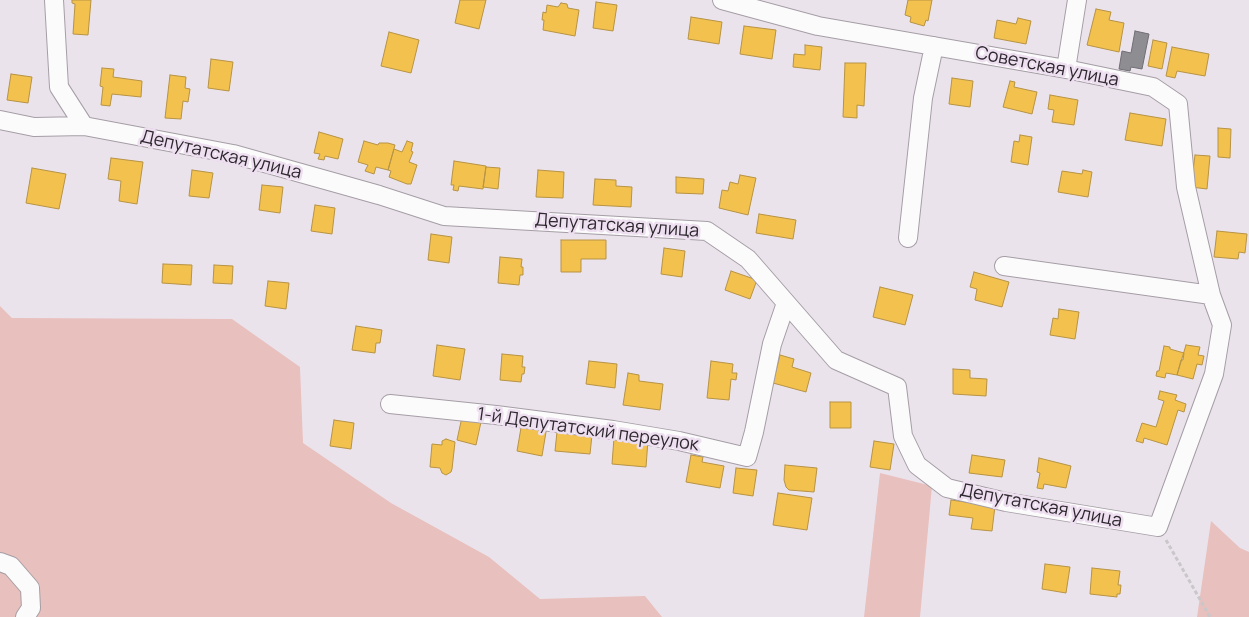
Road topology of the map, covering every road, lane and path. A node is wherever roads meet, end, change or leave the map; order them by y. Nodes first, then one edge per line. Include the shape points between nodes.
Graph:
1 (54, 0) edge
2 (722, 0) edge
3 (1077, 0) edge
4 (934, 46) junction
5 (1066, 69) junction
6 (0, 120) edge
7 (84, 126) junction
8 (908, 238) dead end
9 (1004, 266) dead end
10 (1211, 295) junction
11 (786, 303) junction
12 (390, 404) dead end
13 (1158, 527) junction
14 (0, 562) edge
15 (25, 617) edge
16 (1210, 617) edge

1 - 7 street via 59,87
2 - 4 street, Советская улица via 818,26
3 - 5 street
4 - 5 street, Советская улица
4 - 8 street via 923,98
5 - 10 street, Советская улица via 1153,87 1178,104 1186,187
6 - 7 street, Депутатская улица via 34,127
7 - 11 street, Депутатская улица via 233,154 444,216 707,231 748,259
9 - 10 street
10 - 13 street via 1222,325 1214,374
11 - 12 street, 1-й Депутатский переулок via 772,344 747,456 613,430
11 - 13 street, Депутатская улица via 836,360 897,388 903,436 917,465 947,488 1006,502
13 - 16 path
14 - 15 street via 11,566 30,588 31,608

